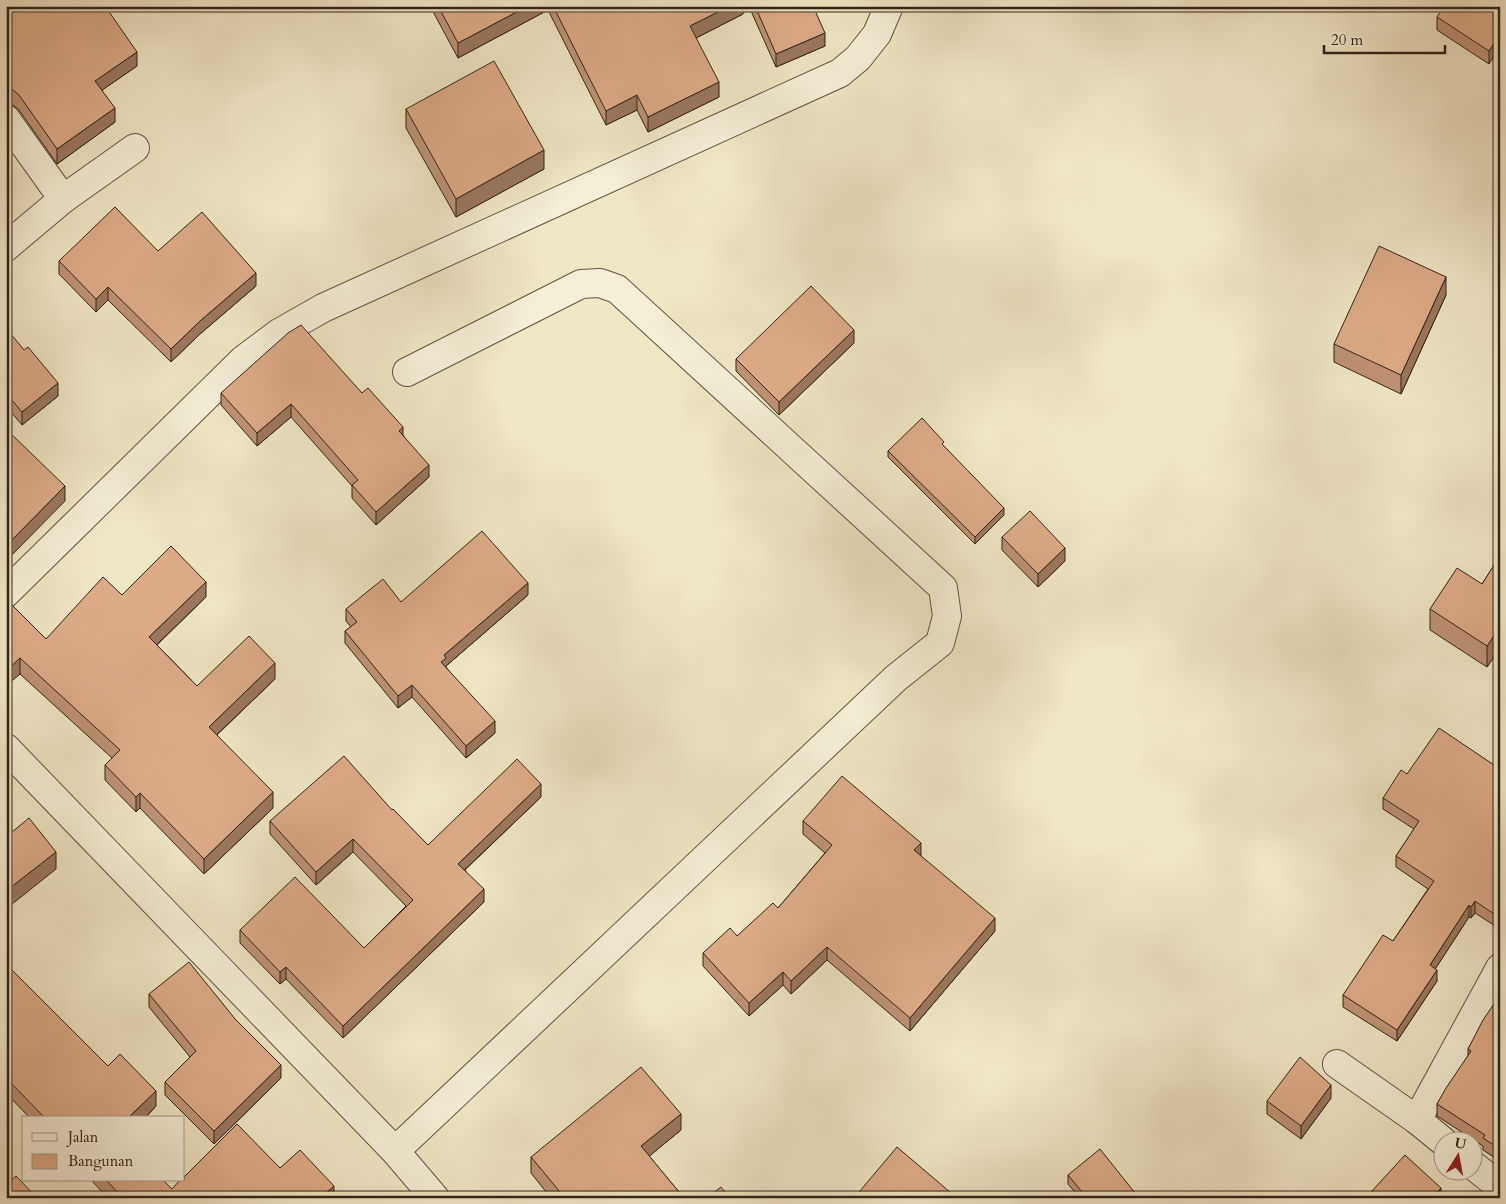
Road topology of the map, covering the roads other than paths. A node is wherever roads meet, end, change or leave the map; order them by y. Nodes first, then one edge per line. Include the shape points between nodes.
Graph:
1 (889, 6) edge
2 (6, 119) edge
3 (135, 148) dead end
4 (63, 199) junction
5 (6, 247) edge
6 (407, 372) dead end
7 (6, 593) edge
8 (6, 748) edge
9 (1500, 968) edge
10 (1337, 1064) dead end
11 (1417, 1120) junction
12 (1434, 1134) edge
13 (395, 1151) junction
14 (1484, 1174) edge
15 (1500, 1187) edge
16 (435, 1198) edge

1 - 7 street via 878,34 840,73 323,308 279,333 244,360
2 - 4 street
3 - 4 street
4 - 5 street
6 - 13 street via 581,284 600,283 616,290 943,588 947,616 940,643 896,678
8 - 13 street
9 - 11 street
10 - 11 street
11 - 12 street
13 - 16 street
14 - 15 street

